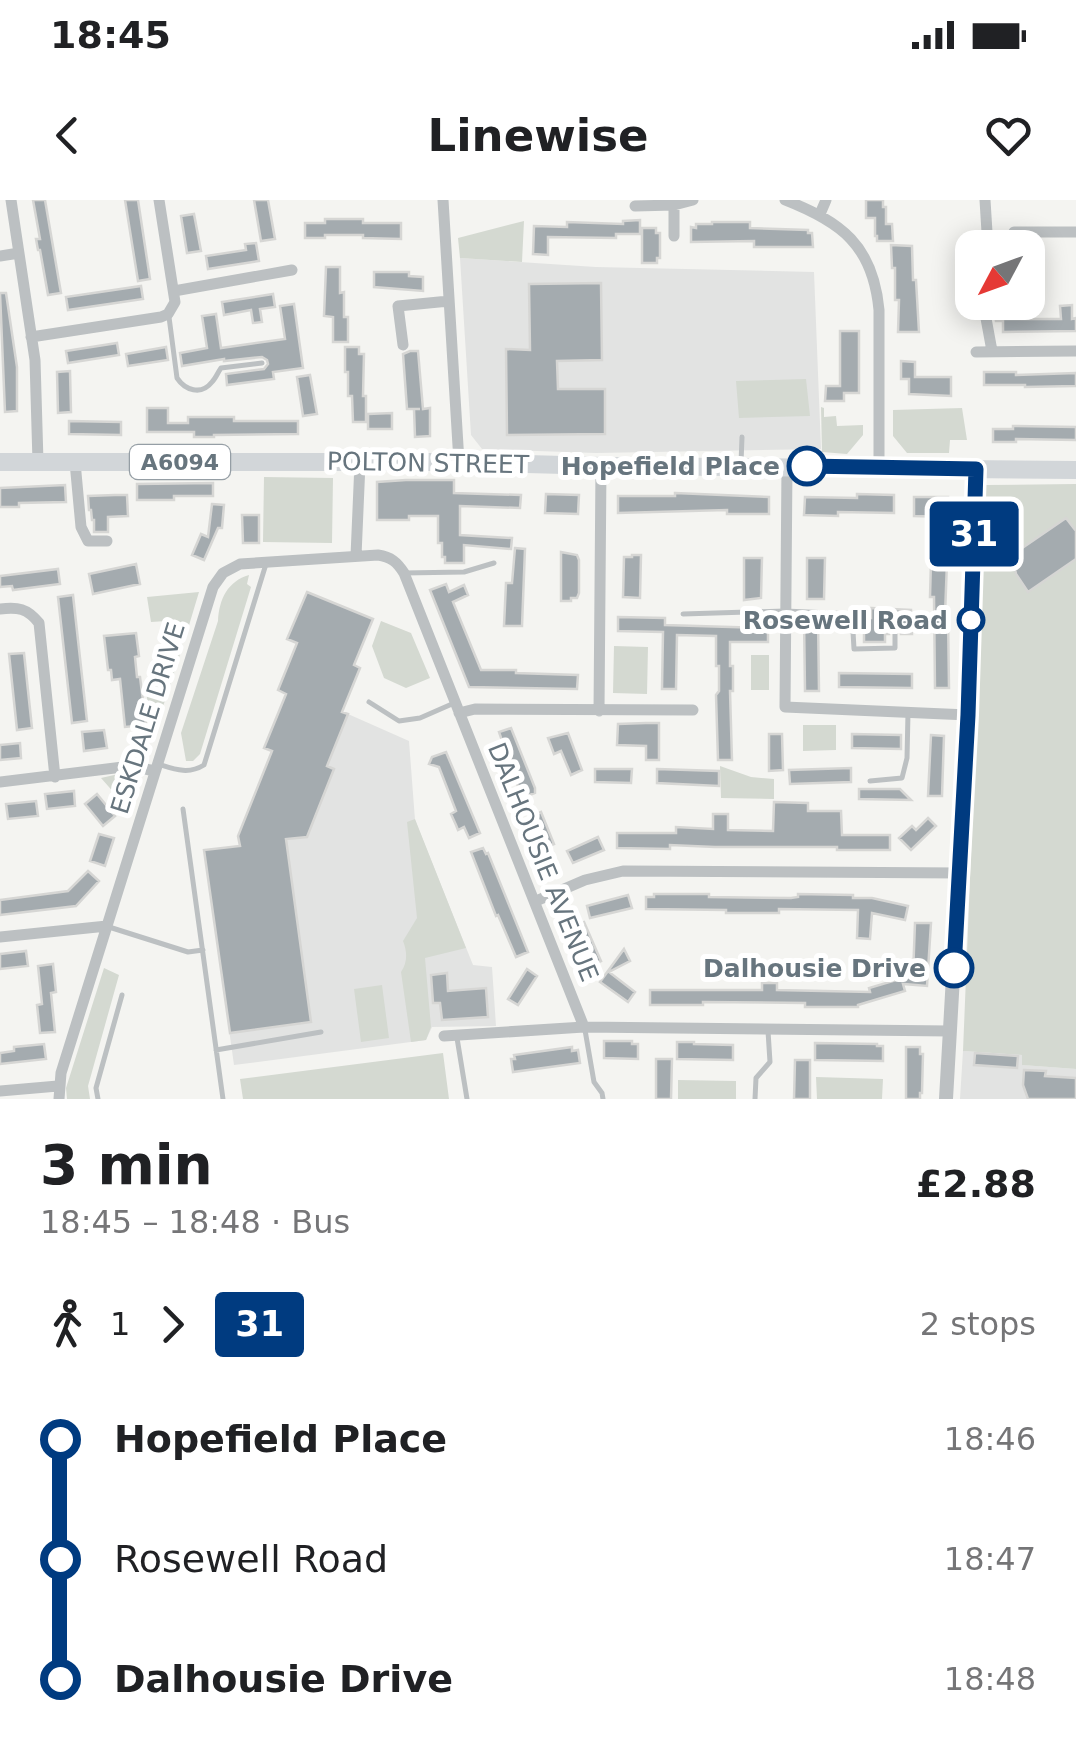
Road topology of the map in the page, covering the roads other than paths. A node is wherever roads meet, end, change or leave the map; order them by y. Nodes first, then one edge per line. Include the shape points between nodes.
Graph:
1 (11, 200) edge
2 (159, 200) edge
3 (443, 200) edge
4 (693, 200) edge
5 (784, 200) edge
6 (826, 200) edge
7 (985, 200) edge
8 (674, 205) junction
9 (635, 206) dead end
10 (820, 214) junction
11 (987, 230) edge
12 (1045, 232) edge
13 (1076, 232) edge
14 (674, 236) dead end
15 (19, 254) junction
16 (0, 256) edge
17 (292, 270) dead end
18 (174, 291) junction
19 (449, 300) junction
20 (168, 314) junction
21 (987, 320) edge
22 (31, 337) junction
23 (403, 346) dead end
24 (1076, 351) edge
25 (976, 352) dead end
26 (992, 352) junction
27 (262, 363) dead end
28 (742, 438) dead end
29 (0, 462) edge
30 (38, 462) junction
31 (74, 462) junction
32 (360, 462) junction
33 (459, 462) junction
34 (601, 466) junction
35 (740, 466) junction
36 (787, 466) junction
37 (879, 467) junction
38 (976, 469) junction
39 (1076, 470) edge
40 (107, 541) dead end
41 (356, 556) junction
42 (267, 561) junction
43 (494, 563) dead end
44 (404, 573) junction
45 (0, 609) edge
46 (785, 612) junction
47 (683, 614) dead end
48 (894, 617) dead end
49 (369, 702) dead end
50 (457, 708) junction
51 (600, 710) junction
52 (692, 710) dead end
53 (908, 713) junction
54 (968, 715) junction
55 (156, 767) junction
56 (54, 777) junction
57 (870, 781) dead end
58 (0, 782) edge
59 (184, 809) dead end
60 (960, 873) junction
61 (536, 902) junction
62 (106, 926) junction
63 (0, 938) edge
64 (202, 950) junction
65 (122, 995) dead end
66 (584, 1027) junction
67 (768, 1030) junction
68 (950, 1031) junction
69 (321, 1032) dead end
70 (450, 1035) joint
71 (216, 1050) junction
72 (0, 1090) edge
73 (58, 1092) edge
74 (98, 1099) edge
75 (223, 1099) edge
76 (467, 1099) edge
77 (603, 1099) edge
78 (755, 1099) edge
79 (946, 1099) edge

1 - 15 street
2 - 18 street
3 - 19 street
4 - 8 street
5 - 10 street
6 - 10 street
7 - 11 street
8 - 9 street
8 - 14 street
10 - 37 street via 854,243 877,289
12 - 13 street
15 - 16 street
15 - 22 street
17 - 18 street
18 - 20 street
19 - 23 street via 398,306
19 - 33 street
20 - 22 street
20 - 27 lane via 177,378 191,390 212,383 221,368
21 - 26 street
22 - 30 street
24 - 26 street
25 - 26 street
28 - 35 lane
29 - 30 main road, POLTON STREET / A6094
30 - 31 main road, POLTON STREET / A6094
31 - 32 main road, POLTON STREET / A6094
31 - 40 street via 81,527 88,541
32 - 33 main road, POLTON STREET / A6094
32 - 41 street
33 - 34 main road, POLTON STREET / A6094
34 - 35 main road, POLTON STREET / A6094
34 - 51 street
35 - 36 main road, POLTON STREET / A6094
36 - 37 main road, POLTON STREET / A6094
36 - 46 street
37 - 38 main road, POLTON STREET / A6094
38 - 39 main road, A6094
38 - 54 street
41 - 42 street, ESKDALE DRIVE
41 - 44 street, ESKDALE DRIVE via 386,556
42 - 55 street, ESKDALE DRIVE via 240,564 216,580
42 - 55 lane via 204,765
43 - 44 lane via 464,572
44 - 50 street, DALHOUSIE AVENUE
45 - 56 street via 29,611 38,623
46 - 47 lane
46 - 48 lane via 852,614 854,649 895,648
46 - 53 street via 786,707
49 - 50 lane via 399,721
50 - 51 street
50 - 61 street, DALHOUSIE AVENUE
51 - 52 street
53 - 54 street
53 - 57 lane via 902,778
54 - 60 street
55 - 56 street
55 - 62 street, ESKDALE DRIVE
56 - 58 street
59 - 64 lane
60 - 61 street via 623,871
60 - 68 street
61 - 66 street, DALHOUSIE AVENUE
62 - 63 street
62 - 64 lane via 188,952
62 - 73 street, ESKDALE DRIVE
64 - 71 lane
65 - 74 lane
66 - 67 street
66 - 70 street
66 - 77 lane
67 - 68 street
67 - 78 lane via 770,1062 756,1078
68 - 79 street
69 - 71 lane
70 - 76 lane
71 - 75 lane
72 - 73 street

